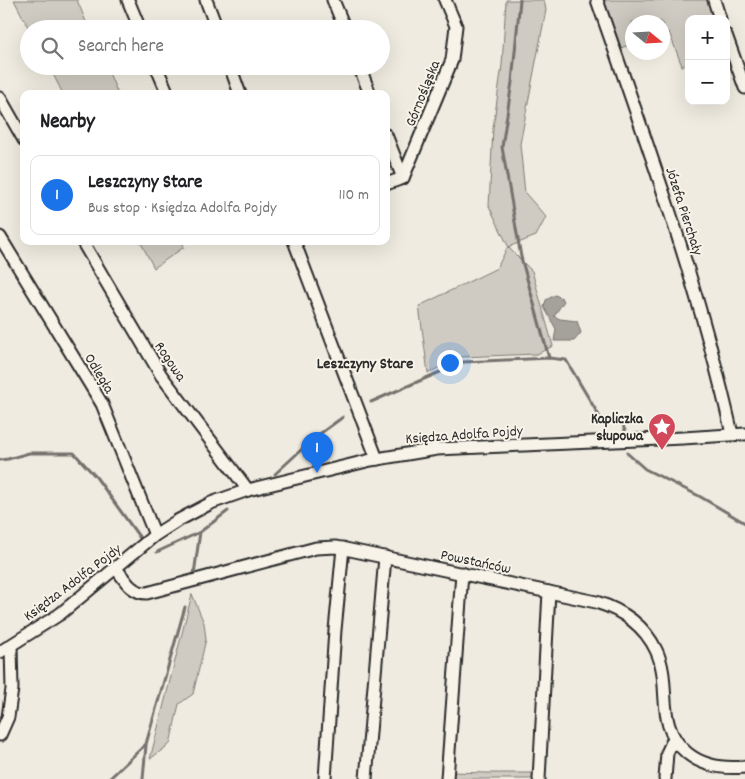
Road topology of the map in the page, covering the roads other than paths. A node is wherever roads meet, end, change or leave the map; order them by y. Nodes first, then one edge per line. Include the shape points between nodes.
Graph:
1 (128, 0) edge
2 (206, 0) edge
3 (333, 0) edge
4 (445, 0) edge
5 (597, 0) edge
6 (714, 0) edge
7 (719, 15) edge
8 (136, 20) edge
9 (214, 20) edge
10 (341, 20) edge
11 (730, 46) edge
12 (160, 75) edge
13 (233, 75) edge
14 (363, 75) edge
15 (745, 88) edge
16 (166, 90) edge
17 (239, 90) edge
18 (368, 90) edge
19 (0, 98) edge
20 (20, 133) edge
21 (390, 145) edge
22 (403, 178) junction
23 (390, 183) edge
24 (0, 237) edge
25 (84, 245) edge
26 (296, 245) edge
27 (732, 434) junction
28 (745, 434) edge
29 (377, 459) junction
30 (248, 490) junction
31 (155, 535) junction
32 (343, 548) junction
33 (385, 557) junction
34 (116, 568) junction
35 (462, 573) junction
36 (548, 592) junction
37 (11, 646) junction
38 (0, 652) edge
39 (0, 735) edge
40 (674, 738) junction
41 (737, 771) edge
42 (325, 779) edge
43 (366, 779) edge
44 (447, 779) edge
45 (539, 779) edge
46 (665, 779) edge

1 - 8 street
2 - 9 street
3 - 10 street
4 - 22 street, Górnośląska via 456,26 452,60
5 - 27 street, Józefa Pierchały via 666,199 718,373
6 - 7 street
11 - 15 street
12 - 16 street
13 - 17 street
14 - 18 street
19 - 20 street
21 - 22 street
22 - 23 street
24 - 31 street, Odległa via 102,404
25 - 30 street, Rogowa via 161,376
26 - 29 street
27 - 28 street, Księdza Adolfa Pojdy
27 - 29 street, Księdza Adolfa Pojdy via 437,449
29 - 30 street, Księdza Adolfa Pojdy
30 - 31 street, Księdza Adolfa Pojdy via 211,503
31 - 34 street, Księdza Adolfa Pojdy
32 - 33 street, Powstańców
32 - 34 street, Powstańców via 316,548 147,593 131,588
32 - 42 street
33 - 35 street, Powstańców
33 - 43 street
34 - 37 street, Księdza Adolfa Pojdy via 60,614
35 - 36 street, Powstańców
35 - 44 street
36 - 40 street, Powstańców via 608,606 625,615 643,631 660,660 668,726
36 - 45 street
37 - 38 street, Księdza Adolfa Pojdy
37 - 39 street via 12,689 8,717
40 - 41 street, Powstańców via 697,760
40 - 46 street via 667,753

